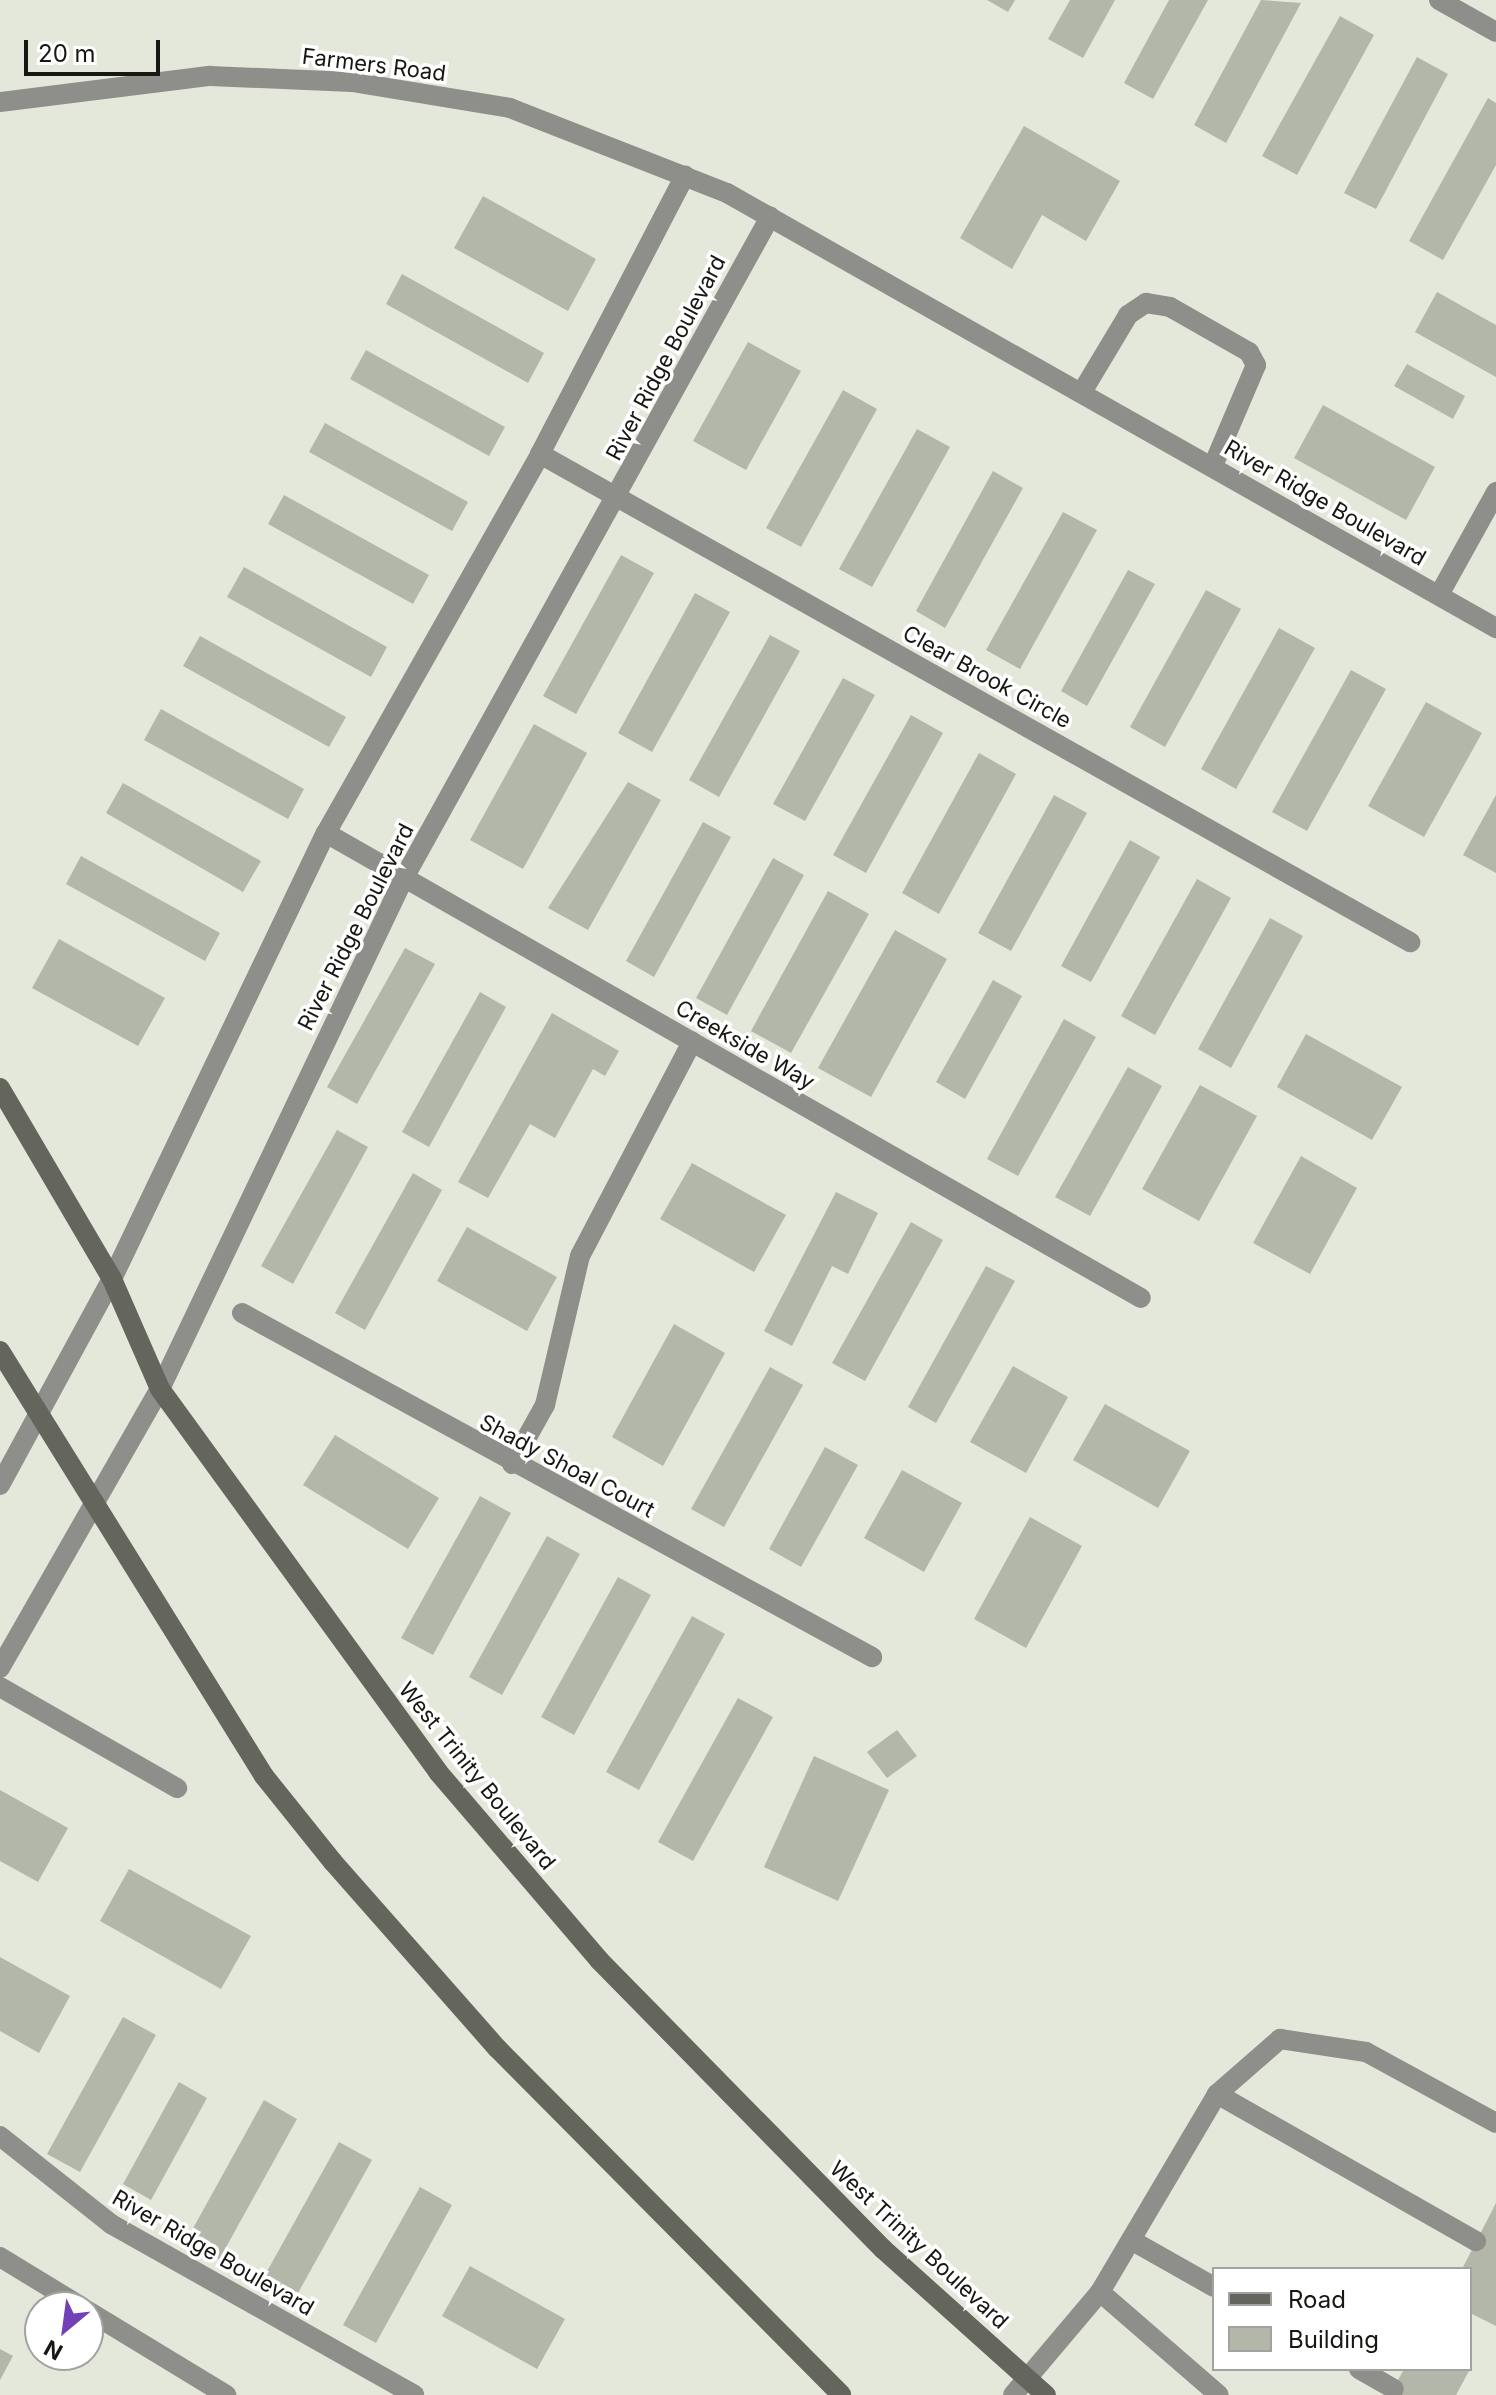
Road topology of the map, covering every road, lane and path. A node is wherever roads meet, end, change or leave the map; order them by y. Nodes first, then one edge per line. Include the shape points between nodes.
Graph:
1 (1439, 0) edge
2 (1496, 32) edge
3 (0, 102) edge
4 (685, 175) junction
5 (727, 193) joint
6 (770, 217) junction
7 (1082, 392) junction
8 (540, 454) junction
9 (1213, 466) junction
10 (1496, 492) edge
11 (618, 497) junction
12 (1439, 595) junction
13 (1496, 628) edge
14 (326, 833) junction
15 (404, 878) junction
16 (1410, 942) dead end
17 (692, 1042) junction
18 (0, 1088) edge
19 (112, 1279) junction
20 (1141, 1298) dead end
21 (242, 1313) dead end
22 (0, 1351) edge
23 (160, 1389) junction
24 (39, 1417) junction
25 (512, 1464) junction
26 (0, 1485) edge
27 (97, 1498) junction
28 (872, 1657) dead end
29 (0, 1668) edge
30 (0, 1687) edge
31 (177, 1788) dead end
32 (1217, 2094) junction
33 (1496, 2123) edge
34 (0, 2136) edge
35 (1131, 2240) junction
36 (1476, 2241) dead end
37 (0, 2257) edge
38 (1212, 2286) edge
39 (56, 2291) edge
40 (1100, 2292) junction
41 (104, 2321) edge
42 (1362, 2371) edge
43 (1028, 2379) junction
44 (1394, 2389) dead end
45 (226, 2395) edge
46 (414, 2395) edge
47 (841, 2395) edge
48 (1013, 2395) edge
49 (1046, 2395) edge
50 (1219, 2395) edge

1 - 2 street
3 - 4 street, Farmers Road via 210,76 352,82 510,108
4 - 5 street, Farmers Road
4 - 8 street
5 - 6 street, River Ridge Boulevard
6 - 7 street, River Ridge Boulevard
6 - 11 street, River Ridge Boulevard
7 - 9 street, River Ridge Boulevard
7 - 9 street via 1128,315 1146,303 1170,307 1249,352 1256,365
8 - 11 street, Clear Brook Circle
8 - 14 street
9 - 12 street, River Ridge Boulevard
10 - 12 street, River Ridge Boulevard
11 - 15 street, River Ridge Boulevard
11 - 16 street, Clear Brook Circle
12 - 13 street, River Ridge Boulevard
14 - 15 street, Creekside Way
14 - 19 street
15 - 17 street, Creekside Way
15 - 23 street, River Ridge Boulevard
17 - 20 street, Creekside Way
17 - 25 street via 580,1256 545,1405
18 - 19 main road, West Trinity Boulevard
19 - 23 main road, West Trinity Boulevard
19 - 24 street
21 - 25 street, Shady Shoal Court
22 - 24 main road
23 - 27 street, River Ridge Boulevard
23 - 43 main road, West Trinity Boulevard via 438,1772 599,1960 883,2249
24 - 26 street
24 - 27 main road
25 - 28 street, Shady Shoal Court
27 - 29 street, River Ridge Boulevard
27 - 47 main road via 264,1776 378,1918 661,2219
30 - 31 street
32 - 33 street via 1280,2039 1366,2052
32 - 35 street
32 - 36 street
34 - 46 street, River Ridge Boulevard via 111,2224
35 - 38 street
35 - 40 street
37 - 39 street
40 - 43 street
40 - 50 street
41 - 45 street
42 - 44 street
43 - 48 street
43 - 49 main road, West Trinity Boulevard

